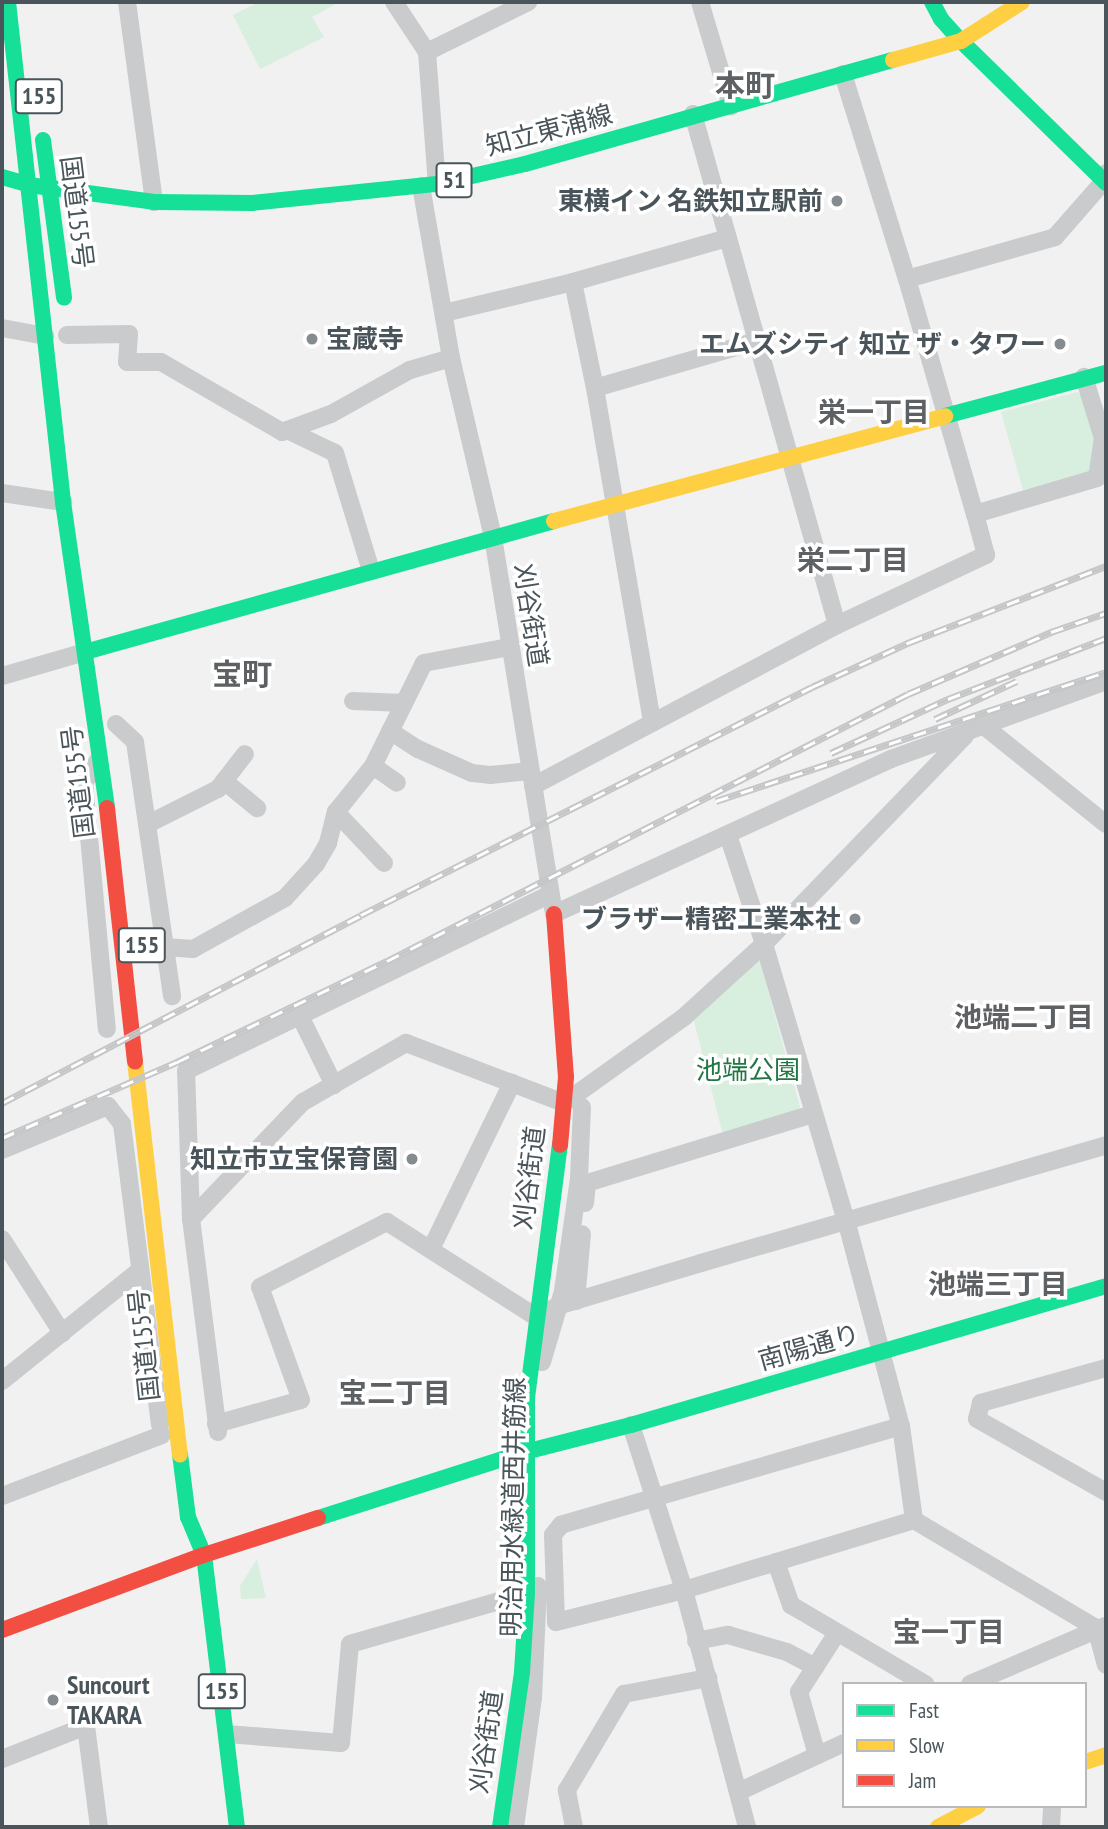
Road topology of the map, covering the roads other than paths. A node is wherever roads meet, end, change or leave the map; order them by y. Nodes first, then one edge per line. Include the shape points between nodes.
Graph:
1 (8, 2) edge
2 (127, 2) edge
3 (394, 2) edge
4 (528, 2) edge
5 (700, 2) edge
6 (932, 2) edge
7 (1022, 2) edge
8 (961, 41) junction
9 (427, 52) junction
10 (843, 74) junction
11 (731, 106) junction
12 (693, 114) junction
13 (41, 117) dead end
14 (2, 177) edge
15 (1105, 179) edge
16 (27, 184) junction
17 (429, 185) junction
18 (52, 191) junction
19 (154, 202) junction
20 (727, 238) junction
21 (907, 279) junction
22 (573, 282) junction
23 (444, 313) junction
24 (66, 323) junction
25 (2, 328) edge
26 (46, 336) junction
27 (757, 341) junction
28 (69, 354) dead end
29 (451, 358) junction
30 (1106, 373) edge
31 (1084, 377) junction
32 (595, 388) junction
33 (947, 414) junction
34 (287, 430) junction
35 (789, 458) junction
36 (2, 493) edge
37 (63, 502) junction
38 (614, 507) junction
39 (975, 513) junction
40 (493, 537) junction
41 (370, 571) junction
42 (836, 625) junction
43 (103, 626) dead end
44 (509, 647) junction
45 (105, 648) junction
46 (85, 652) junction
47 (108, 667) dead end
48 (2, 676) edge
49 (1106, 681) edge
50 (353, 701) dead end
51 (404, 703) junction
52 (115, 718) joint
53 (652, 720) junction
54 (977, 728) junction
55 (390, 731) junction
56 (119, 747) dead end
57 (245, 754) dead end
58 (101, 757) junction
59 (373, 766) junction
60 (531, 778) junction
61 (224, 781) junction
62 (397, 783) dead end
63 (257, 808) dead end
64 (336, 813) junction
65 (148, 824) junction
66 (1106, 824) edge
67 (728, 835) junction
68 (384, 863) dead end
69 (550, 894) junction
70 (554, 914) junction
71 (764, 944) junction
72 (165, 947) junction
73 (172, 996) dead end
74 (300, 1016) junction
75 (107, 1029) dead end
76 (512, 1083) junction
77 (334, 1085) junction
78 (564, 1103) junction
79 (582, 1107) dead end
80 (812, 1114) junction
81 (1106, 1145) edge
82 (2, 1150) edge
83 (173, 1196) dead end
84 (191, 1219) junction
85 (846, 1220) junction
86 (4, 1247) edge
87 (430, 1249) junction
88 (139, 1271) junction
89 (1106, 1286) edge
90 (567, 1303) junction
91 (536, 1317) junction
92 (62, 1333) junction
93 (881, 1352) junction
94 (1106, 1368) edge
95 (2, 1381) edge
96 (195, 1382) dead end
97 (631, 1425) junction
98 (901, 1426) junction
99 (162, 1435) junction
100 (531, 1451) junction
101 (1106, 1492) edge
102 (2, 1496) edge
103 (653, 1497) junction
104 (188, 1517) junction
105 (914, 1520) junction
106 (208, 1529) dead end
107 (204, 1555) junction
108 (776, 1562) junction
109 (684, 1591) junction
110 (527, 1593) junction
111 (1101, 1627) edge
112 (2, 1630) edge
113 (837, 1633) junction
114 (696, 1641) junction
115 (1106, 1665) edge
116 (815, 1667) junction
117 (708, 1678) junction
118 (922, 1682) edge
119 (975, 1682) edge
120 (227, 1734) junction
121 (842, 1744) edge
122 (817, 1755) junction
123 (1106, 1755) edge
124 (2, 1759) edge
125 (1087, 1761) edge
126 (738, 1792) junction
127 (974, 1808) edge
128 (1052, 1808) edge
129 (100, 1827) edge
130 (237, 1827) edge
131 (500, 1827) edge
132 (515, 1827) edge
133 (574, 1827) edge
134 (747, 1827) edge
135 (938, 1827) edge
136 (1051, 1827) edge

1 - 16 main road, 国道155号 / 155
2 - 19 street
3 - 9 street
4 - 9 street
5 - 11 street
6 - 8 main road
7 - 8 main road, 知立東浦線 / 51
8 - 10 main road, 知立東浦線 / 51
8 - 15 main road
9 - 17 street, 刈谷街道
10 - 11 main road, 知立東浦線 / 51
10 - 21 street
11 - 12 main road, 知立東浦線 / 51
12 - 17 main road, 知立東浦線 / 51 via 525,164
12 - 20 street
13 - 18 main road, 国道155号 / 155
14 - 16 main road, 知立東浦線
15 - 21 street via 1055,237
16 - 18 main road, 知立東浦線 / 51
16 - 26 main road, 国道155号 / 155
17 - 19 main road, 知立東浦線 / 51 via 252,203
17 - 23 street, 刈谷街道
18 - 19 main road, 知立東浦線 / 51
18 - 24 main road, 国道155号 / 155
20 - 22 street
20 - 27 street
21 - 33 street
22 - 23 street
22 - 32 street
23 - 29 street, 刈谷街道
24 - 28 main road, 国道155号 / 155
24 - 34 street via 129,334 127,362 161,362 282,432
25 - 26 street
26 - 37 main road, 国道155号 / 155
27 - 32 street
27 - 35 street
29 - 34 street via 410,370 331,414
29 - 40 street, 刈谷街道
30 - 31 main road
31 - 33 main road
31 - 39 street via 1103,439 1097,478
32 - 38 street
33 - 35 main road
33 - 39 street
34 - 41 street via 335,453
35 - 38 main road
35 - 42 street
36 - 37 street
37 - 46 main road, 国道155号 / 155
38 - 40 main road
38 - 53 street
39 - 42 street via 986,555
40 - 41 main road
40 - 44 street, 刈谷街道
41 - 45 main road
42 - 53 street
43 - 45 main road
44 - 51 street via 424,663
44 - 60 street, 刈谷街道
45 - 46 main road
45 - 47 main road
46 - 48 street
46 - 58 main road, 国道155号 / 155
49 - 54 street
50 - 51 street
51 - 55 street
52 - 56 main road, 国道155号
52 - 65 street via 135,742
53 - 60 street
54 - 66 street
54 - 67 street via 891,759
54 - 71 street
55 - 59 street
55 - 60 street via 472,773
57 - 61 street
58 - 75 street via 83,783
58 - 104 main road, 国道155号 / 155
59 - 62 street
59 - 64 street
60 - 69 street, 刈谷街道
61 - 63 street
61 - 65 street via 218,789
64 - 68 street
64 - 72 street via 317,864 285,898 193,949
65 - 72 street
67 - 70 street
67 - 71 street
69 - 70 street, 刈谷街道
69 - 74 street
70 - 78 main road, 刈谷街道
71 - 78 street via 684,1017
71 - 80 street
72 - 73 street
74 - 77 street
74 - 84 street via 186,1071
76 - 77 street via 406,1043
76 - 78 street
76 - 87 street
77 - 84 street via 303,1102
78 - 91 main road, 刈谷街道
79 - 90 street, 明治用水緑道西井筋線
80 - 85 street
80 - 90 street via 587,1183
81 - 85 street
82 - 88 street via 108,1106 122,1124
83 - 96 main road, 国道155号
84 - 87 street via 209,1429 301,1400 260,1287 387,1222
85 - 90 street
85 - 93 street
86 - 92 street
87 - 91 street
88 - 92 street
88 - 99 street
89 - 93 main road, 南陽通り
90 - 91 street
90 - 100 street, 明治用水緑道西井筋線 via 543,1356
91 - 100 main road, 刈谷街道 via 527,1398
92 - 95 street
93 - 97 main road, 南陽通り
93 - 98 street
94 - 101 street via 981,1403 977,1419
97 - 100 main road, 南陽通り
97 - 103 street
98 - 103 street
98 - 105 street
99 - 102 street
99 - 104 street via 167,1471
100 - 107 main road, 南陽通り
100 - 110 main road, 刈谷街道
100 - 132 street, 明治用水緑道西井筋線 via 538,1623
103 - 109 street
103 - 109 street via 561,1525 553,1535 556,1622
104 - 107 main road, 国道155号 / 155
105 - 108 street
105 - 111 street
106 - 107 main road, 国道155号 / 155
107 - 112 main road, 南陽通り
107 - 120 main road, 国道155号 / 155
108 - 109 street
108 - 113 street via 791,1605
109 - 114 street
110 - 120 street via 350,1644 341,1743
110 - 131 main road, 刈谷街道 via 522,1672
111 - 115 street
111 - 119 street
113 - 116 street
113 - 118 street
114 - 116 street via 728,1634 787,1652
114 - 117 street
116 - 122 street via 799,1692
117 - 126 street
117 - 133 street via 624,1694 568,1790
120 - 130 main road, 国道155号 / 155
121 - 122 street
122 - 126 street
123 - 125 main road
124 - 129 street via 86,1726
126 - 134 street
127 - 135 main road
128 - 136 street

